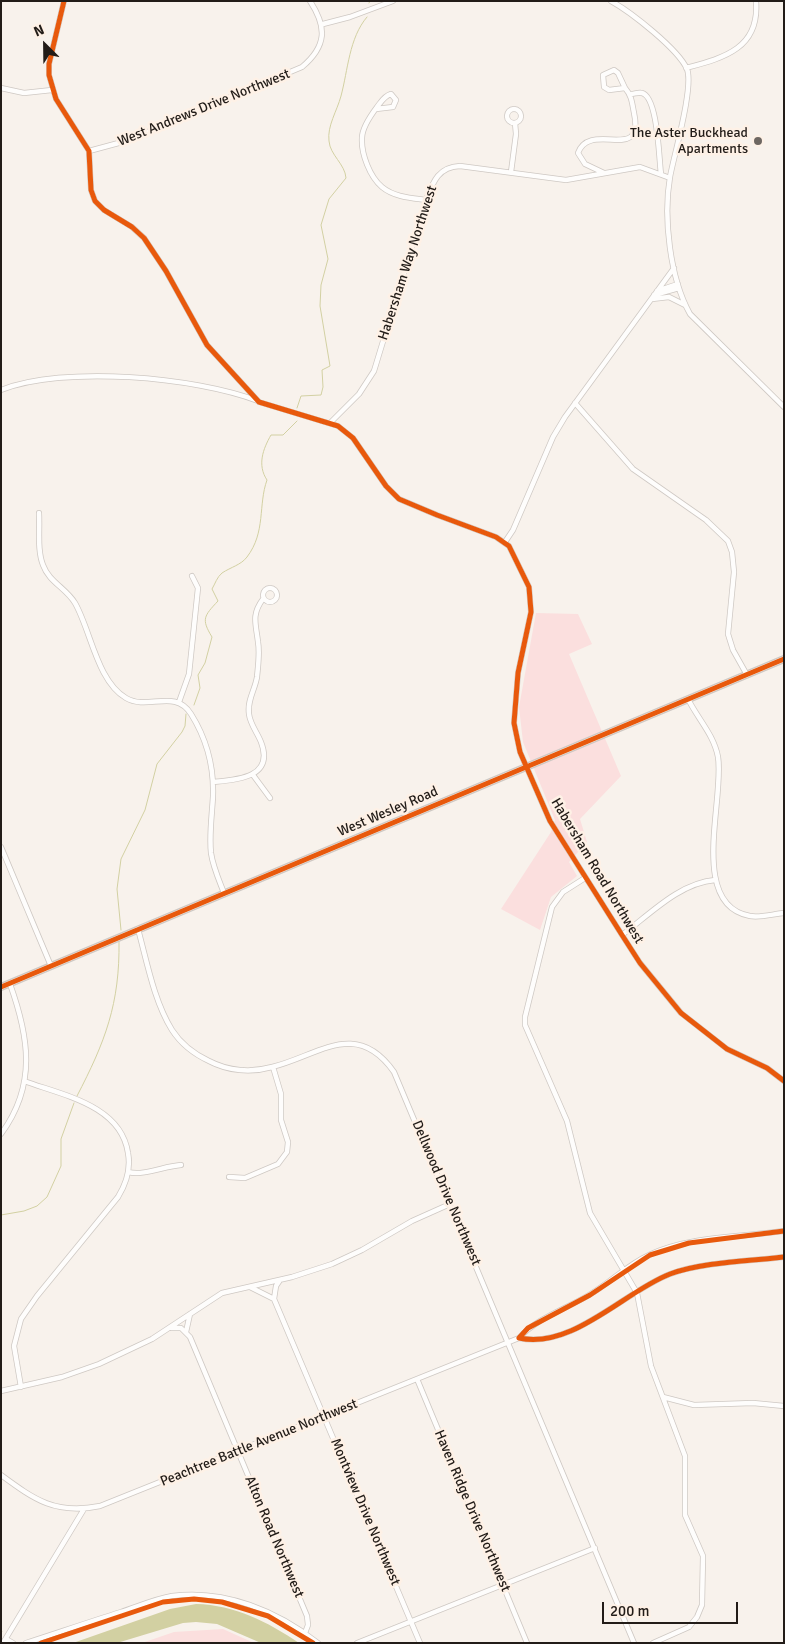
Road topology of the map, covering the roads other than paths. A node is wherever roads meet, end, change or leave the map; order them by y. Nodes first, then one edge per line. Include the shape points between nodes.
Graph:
1 (64, 1) edge
2 (310, 1) edge
3 (393, 1) edge
4 (611, 1) edge
5 (756, 1) edge
6 (323, 24) junction
7 (686, 68) junction
8 (1, 88) edge
9 (625, 88) junction
10 (52, 90) junction
11 (631, 94) junction
12 (376, 109) junction
13 (515, 123) dead end
14 (89, 151) junction
15 (511, 172) junction
16 (604, 174) junction
17 (661, 174) junction
18 (670, 178) junction
19 (426, 200) junction
20 (674, 268) junction
21 (678, 286) junction
22 (654, 295) junction
23 (685, 305) junction
24 (1, 390) edge
25 (259, 402) junction
26 (575, 403) junction
27 (784, 407) edge
28 (330, 423) junction
29 (40, 513) dead end
30 (505, 542) junction
31 (192, 576) dead end
32 (263, 599) dead end
33 (784, 659) edge
34 (747, 675) junction
35 (688, 699) junction
36 (179, 702) junction
37 (526, 767) junction
38 (253, 775) junction
39 (213, 782) junction
40 (270, 798) dead end
41 (1, 847) edge
42 (585, 878) junction
43 (715, 880) junction
44 (224, 893) junction
45 (784, 913) edge
46 (138, 929) junction
47 (622, 935) junction
48 (51, 966) junction
49 (10, 984) junction
50 (1, 987) edge
51 (273, 1067) junction
52 (24, 1081) junction
53 (784, 1081) edge
54 (1, 1134) edge
55 (181, 1165) dead end
56 (128, 1172) junction
57 (229, 1177) dead end
58 (450, 1204) junction
59 (784, 1231) edge
60 (784, 1257) edge
61 (624, 1270) junction
62 (280, 1280) junction
63 (249, 1286) junction
64 (637, 1293) junction
65 (274, 1299) junction
66 (190, 1313) junction
67 (169, 1328) junction
68 (186, 1332) junction
69 (519, 1338) junction
70 (508, 1342) junction
71 (417, 1380) junction
72 (21, 1387) junction
73 (1, 1391) edge
74 (663, 1397) junction
75 (784, 1406) edge
76 (325, 1416) junction
77 (238, 1451) junction
78 (1, 1474) edge
79 (84, 1509) junction
80 (595, 1548) junction
81 (502, 1584) junction
82 (410, 1621) junction
83 (305, 1633) junction
84 (4, 1641) edge
85 (13, 1643) edge
86 (26, 1643) edge
87 (318, 1643) edge
88 (357, 1643) edge
89 (420, 1643) edge
90 (527, 1643) edge
91 (634, 1643) edge
92 (653, 1643) edge

1 - 10 street via 49,64
2 - 6 street
3 - 6 street
4 - 7 street via 651,30
5 - 7 street via 754,24 741,45 723,58
6 - 14 street, West Andrews Drive Northwest via 317,50 296,71 126,141
7 - 18 street via 688,92
8 - 10 street via 24,93
9 - 9 street via 609,90 604,87 603,75 614,70
9 - 11 street
10 - 14 street
11 - 16 street via 637,122 631,136 621,141 594,138 586,142 578,153 582,161
11 - 17 street via 642,93 653,107
12 - 12 street via 387,95 391,94 396,100 393,108
12 - 19 street via 362,139 372,176 392,194
13 - 15 street
14 - 25 street via 91,190 95,200 144,238 166,270 207,345
15 - 16 street, Habersham Way Northwest via 566,180
15 - 19 street, Habersham Way Northwest via 450,167 436,177
16 - 17 street, Habersham Way Northwest via 640,167
17 - 18 street, Habersham Way Northwest
18 - 20 street via 668,217
19 - 28 street, Habersham Way Northwest via 374,371 359,394
20 - 21 street
20 - 22 street
21 - 22 street
21 - 23 street
22 - 23 street via 669,297
22 - 26 street
23 - 27 street via 690,314
24 - 25 street via 32,381 54,379 148,378 202,386
25 - 28 street
26 - 30 street via 553,437
26 - 34 street via 633,469 706,520 728,541 734,572 728,634
28 - 30 street via 353,438 398,499
29 - 36 street via 43,566 74,602 110,685 135,702
30 - 37 street, Habersham Road Northwest via 524,574 531,600 531,622 518,673 514,707 517,738
31 - 36 street via 198,588 189,674
32 - 38 street via 254,616 259,653 249,709 263,754 260,767
33 - 34 street, West Wesley Road
34 - 35 street, West Wesley Road
35 - 37 street, West Wesley Road
35 - 43 street via 712,737 718,758
36 - 39 street via 191,713 203,737
37 - 42 street, Habersham Road Northwest via 550,820
37 - 44 street, West Wesley Road
38 - 39 street
38 - 40 street
39 - 44 street via 211,852
41 - 48 street
42 - 47 street, Habersham Road Northwest
42 - 61 street via 563,892 552,907 525,1017 527,1034 569,1127 590,1213
43 - 45 street via 724,901 744,915 757,917
43 - 47 street via 685,889
44 - 46 street, West Wesley Road
46 - 48 street, West Wesley Road
46 - 51 street, Dellwood Drive Northwest via 162,1010 182,1043 204,1058 226,1067 249,1070
47 - 53 street, Habersham Road Northwest via 671,1001 695,1026 727,1049 767,1068
48 - 49 street, West Wesley Road
49 - 50 street, West Wesley Road
49 - 52 street via 25,1035 27,1061
51 - 57 street via 281,1094 281,1120 288,1142 287,1152 278,1164 245,1178
51 - 58 street, Dellwood Drive Northwest via 337,1044 360,1046 380,1056 398,1078
52 - 54 street via 13,1115
52 - 56 street via 86,1104 110,1118 126,1143
55 - 56 street via 140,1173
56 - 72 street via 118,1197 20,1319 14,1346
58 - 62 street via 345,1258
58 - 70 street, Dellwood Drive Northwest
59 - 61 street, Peachtree Battle Avenue Northwest via 678,1245 650,1254
60 - 64 street, Peachtree Battle Avenue Northwest via 684,1270 660,1278
61 - 64 street
61 - 69 street, Peachtree Battle Avenue Northwest via 590,1295 528,1328
62 - 63 street
62 - 65 street
63 - 65 street
63 - 66 street via 222,1293
64 - 69 street, Peachtree Battle Avenue Northwest via 570,1330 531,1341
64 - 74 street via 652,1366
65 - 76 street, Montview Drive Northwest
66 - 67 street
66 - 68 street
67 - 68 street via 181,1328
67 - 72 street via 99,1364
68 - 77 street, Alton Road Northwest
69 - 70 street, Peachtree Battle Avenue Northwest
70 - 71 street, Peachtree Battle Avenue Northwest
70 - 80 street, Dellwood Drive Northwest
71 - 76 street, Peachtree Battle Avenue Northwest
71 - 81 street, Haven Ridge Drive Northwest
72 - 73 street
74 - 75 street via 694,1405 753,1403
74 - 92 street via 685,1456 686,1515 703,1556 702,1605 689,1627
76 - 77 street, Peachtree Battle Avenue Northwest
76 - 82 street, Montview Drive Northwest
77 - 79 street, Peachtree Battle Avenue Northwest via 100,1506
77 - 83 street, Alton Road Northwest via 307,1616
78 - 79 street, Peachtree Battle Avenue Northwest via 41,1502 67,1509
79 - 84 street
80 - 81 street
80 - 91 street, Dellwood Drive Northwest
81 - 82 street
81 - 90 street, Haven Ridge Drive Northwest
82 - 88 street
82 - 89 street, Montview Drive Northwest
83 - 86 street via 244,1603 214,1597 182,1596 161,1599
83 - 87 street
84 - 85 street

